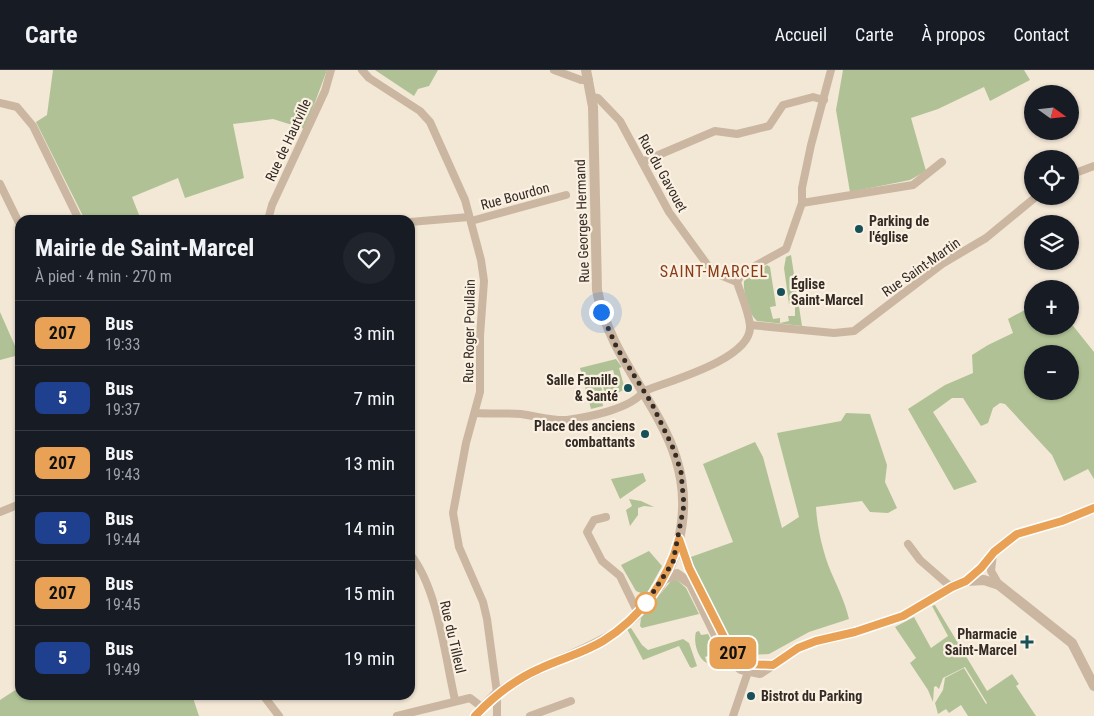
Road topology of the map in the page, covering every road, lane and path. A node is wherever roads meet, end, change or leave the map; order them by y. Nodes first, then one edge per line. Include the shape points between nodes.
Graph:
1 (331, 70) edge
2 (362, 70) edge
3 (554, 70) edge
4 (831, 70) edge
5 (588, 75) edge
6 (591, 97) junction
7 (824, 100) junction
8 (0, 103) edge
9 (642, 162) junction
10 (942, 162) dead end
11 (1094, 166) edge
12 (1079, 172) edge
13 (0, 184) edge
14 (566, 195) dead end
15 (802, 203) junction
16 (1026, 205) edge
17 (15, 215) edge
18 (76, 215) edge
19 (269, 215) edge
20 (470, 219) junction
21 (415, 222) edge
22 (736, 282) junction
23 (750, 325) junction
24 (644, 391) junction
25 (475, 413) junction
26 (15, 506) edge
27 (1094, 508) edge
28 (0, 512) edge
29 (606, 517) dead end
30 (679, 539) junction
31 (908, 544) dead end
32 (994, 552) junction
33 (415, 560) edge
34 (673, 562) junction
35 (689, 568) junction
36 (664, 579) junction
37 (966, 581) junction
38 (999, 585) junction
39 (952, 587) junction
40 (638, 613) junction
41 (750, 668) junction
42 (1094, 686) edge
43 (497, 693) junction
44 (267, 700) edge
45 (455, 700) junction
46 (571, 701) dead end
47 (483, 708) junction
48 (279, 716) edge
49 (397, 716) edge
50 (475, 716) edge
51 (498, 716) edge
52 (530, 716) edge
53 (733, 716) edge

1 - 19 street, Rue de Hautville via 325,91
2 - 20 street, Rue Roger Poullain via 420,111 430,122 465,200
3 - 5 street via 580,80
4 - 7 street
5 - 6 street, Rue Georges Hermand
6 - 9 street, Rue du Gavouet via 598,98 620,121
6 - 24 street, Rue Georges Hermand via 601,312 617,348
7 - 9 street via 813,97 783,105 769,126 738,134 715,130
7 - 15 street via 802,188
8 - 18 street via 17,107 33,126
9 - 22 street, Rue du Gavouet via 669,212 709,267
10 - 15 street via 913,185
11 - 12 street
13 - 17 street
14 - 20 street, Rue Bourdon
15 - 22 street via 786,249 742,273
16 - 23 street, Rue Saint-Martin via 986,238 942,264 854,331 834,333
20 - 21 street, Rue Bourdon
20 - 25 street, Rue Roger Poullain via 484,281 480,392
22 - 23 street
23 - 24 street via 744,344 731,354 710,366
24 - 25 street via 639,398 622,406 566,420
24 - 30 street via 674,450 681,472 684,505
25 - 43 street, Rue Roger Poullain via 453,512 459,547 487,618
26 - 28 street
27 - 32 street via 1017,534
29 - 40 street via 594,520 587,532 602,561 620,576
30 - 34 street
30 - 35 street
31 - 39 street via 920,560
32 - 37 street
32 - 38 street via 990,571
33 - 45 street, Rue du Tilleul via 438,616
34 - 35 street
34 - 36 street
35 - 41 street via 731,651
36 - 40 street
36 - 41 street via 677,574 691,584 727,658 734,665
37 - 38 street via 984,580
37 - 39 street
38 - 42 street via 1072,643
39 - 41 street via 903,616 816,641 798,648 773,665
40 - 43 street via 603,641 538,669
41 - 53 street
43 - 47 street
43 - 51 street, Rue Roger Poullain
44 - 48 street
45 - 47 street via 470,698
45 - 49 street
46 - 52 street
47 - 50 street

